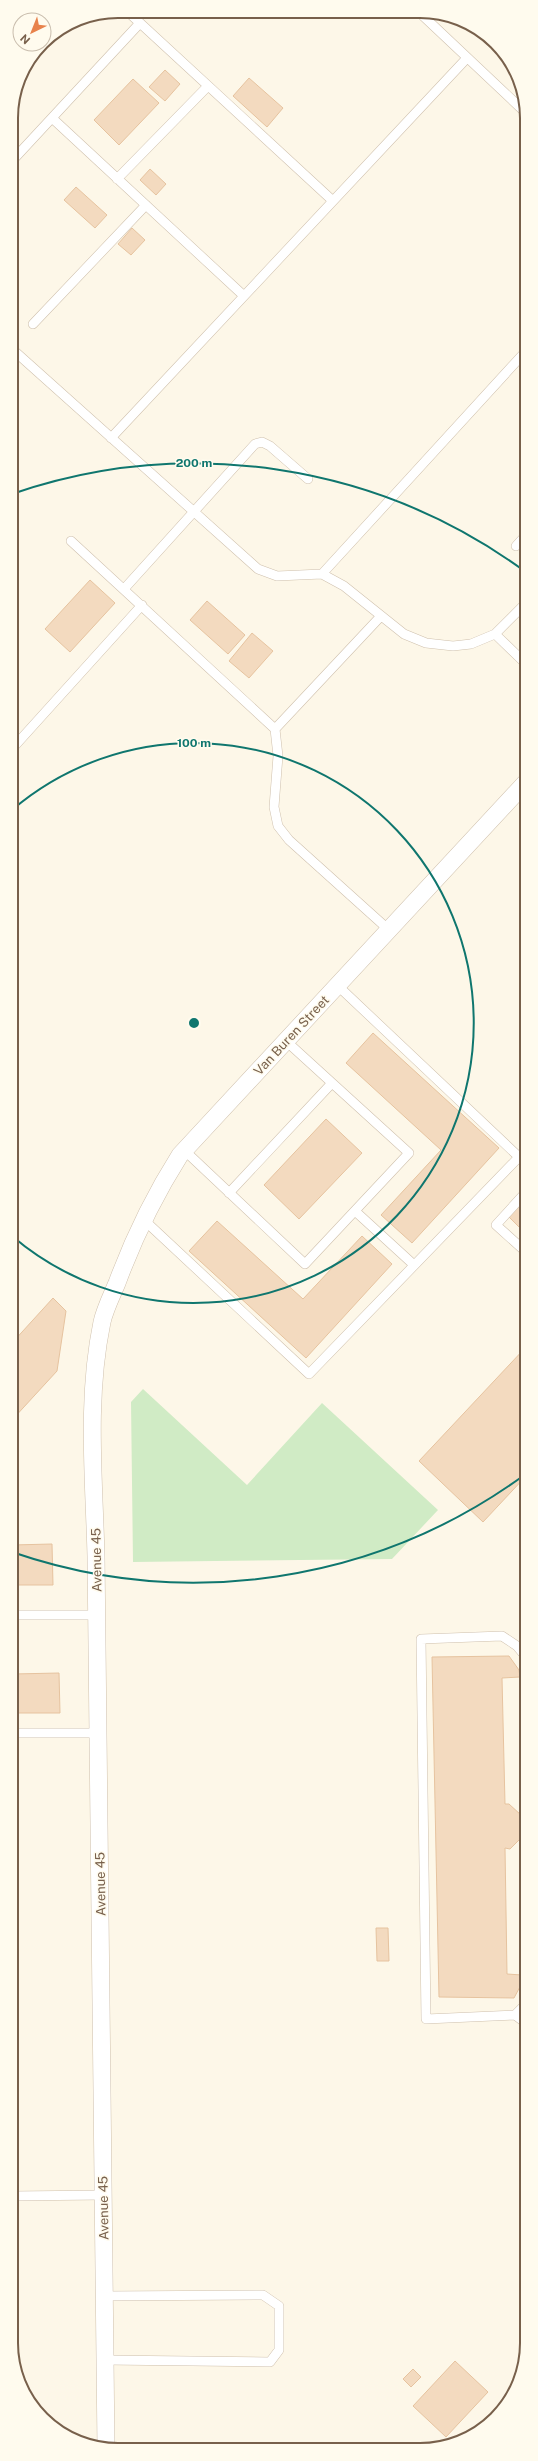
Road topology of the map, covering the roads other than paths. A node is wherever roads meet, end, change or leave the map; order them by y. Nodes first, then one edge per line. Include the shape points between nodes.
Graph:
1 (135, 18) edge
2 (425, 18) edge
3 (140, 23) junction
4 (467, 58) junction
5 (208, 86) junction
6 (519, 107) edge
7 (52, 118) junction
8 (18, 154) edge
9 (117, 179) junction
10 (333, 201) junction
11 (146, 205) junction
12 (244, 296) junction
13 (33, 324) dead end
14 (18, 354) edge
15 (520, 359) edge
16 (111, 438) junction
17 (308, 479) dead end
18 (194, 512) junction
19 (71, 541) dead end
20 (520, 542) edge
21 (516, 546) dead end
22 (322, 574) junction
23 (124, 589) junction
24 (142, 605) junction
25 (520, 609) edge
26 (380, 616) junction
27 (495, 634) junction
28 (520, 658) edge
29 (275, 729) junction
30 (18, 742) edge
31 (520, 788) edge
32 (389, 930) junction
33 (338, 985) junction
34 (286, 1040) junction
35 (332, 1083) junction
36 (184, 1150) junction
37 (229, 1193) junction
38 (520, 1199) edge
39 (355, 1211) junction
40 (143, 1219) junction
41 (520, 1247) edge
42 (414, 1265) junction
43 (103, 1321) joint
44 (18, 1615) edge
45 (97, 1615) junction
46 (520, 1650) edge
47 (18, 1732) edge
48 (98, 1733) junction
49 (520, 2010) edge
50 (515, 2015) junction
51 (520, 2019) edge
52 (103, 2195) junction
53 (18, 2196) edge
54 (104, 2296) junction
55 (105, 2360) junction
56 (106, 2442) edge

1 - 3 lane
2 - 4 lane
3 - 5 lane
3 - 7 lane
4 - 6 lane
4 - 10 lane
5 - 9 lane
5 - 10 lane
7 - 8 lane
7 - 9 lane
9 - 11 lane
10 - 12 lane
11 - 12 lane
11 - 13 lane
12 - 16 lane
14 - 16 lane
15 - 22 lane
16 - 18 lane
17 - 18 lane via 270,446 262,442 255,444
18 - 22 lane via 258,569 277,576
18 - 23 lane
19 - 23 lane
20 - 21 lane
22 - 26 lane via 344,586
23 - 24 lane
24 - 29 lane
24 - 30 lane
25 - 27 lane
26 - 27 lane via 404,634 426,643 453,646 471,644
26 - 29 lane
27 - 28 lane
29 - 32 lane via 278,756 274,807 278,826 289,840
31 - 32 street, Van Buren Street
32 - 33 street, Van Buren Street
33 - 34 street, Van Buren Street
33 - 42 lane via 519,1157
34 - 35 lane
34 - 36 street, Van Buren Street
35 - 37 lane
35 - 39 lane via 409,1153
36 - 37 lane
36 - 40 street, Van Buren Street via 154,1196
37 - 39 lane via 305,1264
38 - 41 lane via 496,1225
39 - 42 lane
40 - 42 lane via 308,1374
40 - 43 street, Van Buren Street
43 - 45 street, Avenue 45 via 95,1368 92,1416
44 - 45 lane
45 - 48 street, Avenue 45
46 - 50 lane via 502,1636 421,1639 426,2019
47 - 48 lane
48 - 52 street, Avenue 45
49 - 50 lane
50 - 51 lane
52 - 53 lane
52 - 54 street, Avenue 45
54 - 55 street, Avenue 45
54 - 55 lane via 263,2295 279,2306 279,2350 270,2362
55 - 56 street, Avenue 45

